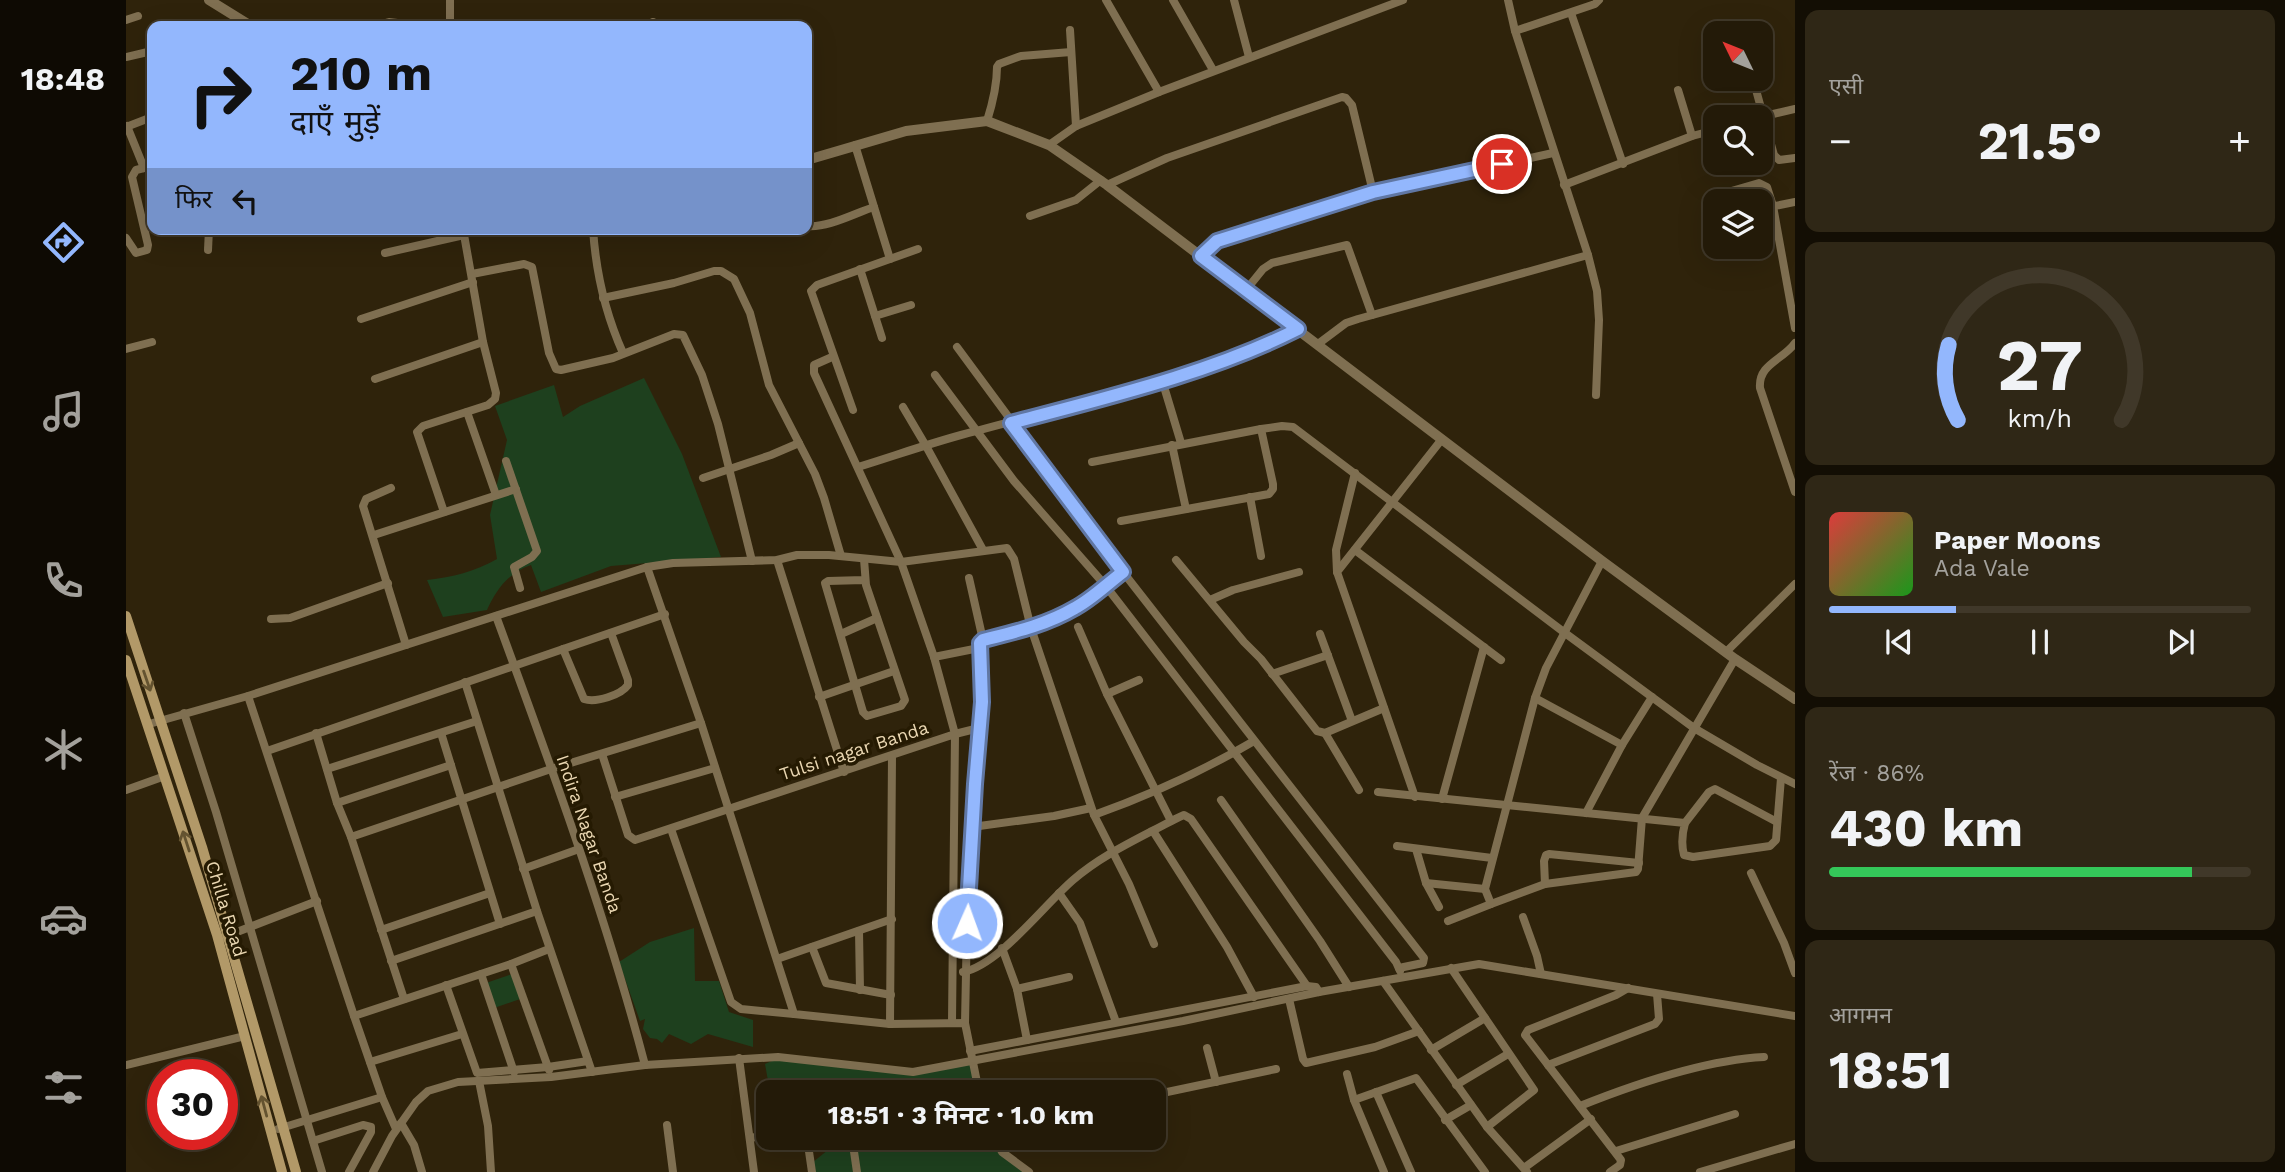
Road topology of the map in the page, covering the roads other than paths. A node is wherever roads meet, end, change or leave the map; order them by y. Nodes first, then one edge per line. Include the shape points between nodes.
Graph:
1 (209, 0) edge
2 (450, 0) edge
3 (1106, 0) edge
4 (1173, 0) edge
5 (1234, 0) edge
6 (1403, 0) edge
7 (1508, 0) edge
8 (1599, 0) edge
9 (1571, 13) junction
10 (138, 16) dead end
11 (126, 20) edge
12 (239, 21) edge
13 (450, 21) edge
14 (1069, 30) dead end
15 (1515, 31) junction
16 (147, 52) edge
17 (1071, 52) junction
18 (126, 57) edge
19 (1249, 57) junction
20 (1213, 70) junction
21 (1678, 90) dead end
22 (1159, 92) junction
23 (1795, 109) edge
24 (1773, 114) edge
25 (147, 119) edge
26 (987, 121) junction
27 (127, 126) edge
28 (1076, 126) junction
29 (1703, 133) edge
30 (1692, 136) junction
31 (855, 145) junction
32 (1049, 145) junction
33 (1773, 150) edge
34 (1553, 153) junction
35 (812, 158) edge
36 (1795, 158) edge
37 (1623, 164) junction
38 (147, 165) edge
39 (147, 167) edge
40 (1104, 183) junction
41 (1564, 185) junction
42 (1738, 189) edge
43 (1768, 189) edge
44 (1373, 192) junction
45 (1795, 202) edge
46 (1773, 206) joint
47 (874, 207) junction
48 (1030, 216) dead end
49 (812, 226) edge
50 (208, 235) edge
51 (453, 235) edge
52 (465, 235) edge
53 (594, 235) edge
54 (126, 238) edge
55 (918, 249) dead end
56 (208, 250) dead end
57 (385, 253) dead end
58 (1588, 255) junction
59 (1201, 256) junction
60 (890, 259) junction
61 (860, 269) junction
62 (472, 278) junction
63 (1246, 290) junction
64 (603, 298) junction
65 (911, 305) dead end
66 (1372, 315) junction
67 (875, 316) junction
68 (361, 319) dead end
69 (1795, 328) edge
70 (1298, 329) junction
71 (882, 338) dead end
72 (152, 342) dead end
73 (483, 342) junction
74 (1795, 343) edge
75 (1318, 344) junction
76 (957, 347) dead end
77 (126, 349) edge
78 (623, 353) junction
79 (832, 356) junction
80 (935, 375) dead end
81 (375, 379) dead end
82 (1163, 380) junction
83 (1596, 395) dead end
84 (902, 407) dead end
85 (853, 410) dead end
86 (467, 412) junction
87 (1011, 423) junction
88 (1261, 429) junction
89 (977, 430) junction
90 (1442, 439) junction
91 (799, 443) junction
92 (1176, 444) junction
93 (926, 446) junction
94 (506, 461) dead end
95 (1092, 462) dead end
96 (858, 467) junction
97 (730, 468) junction
98 (1355, 473) junction
99 (703, 478) dead end
100 (391, 488) dead end
101 (516, 489) junction
102 (1795, 492) edge
103 (496, 495) junction
104 (1250, 497) junction
105 (1393, 502) junction
106 (1185, 509) junction
107 (444, 512) junction
108 (1121, 521) dead end
109 (374, 535) junction
110 (1355, 550) junction
111 (983, 551) junction
112 (841, 556) junction
113 (1261, 556) dead end
114 (864, 559) junction
115 (777, 560) junction
116 (1176, 560) dead end
117 (752, 561) junction
118 (1602, 561) junction
119 (901, 562) junction
120 (647, 567) junction
121 (1123, 572) junction
122 (1299, 572) dead end
123 (1337, 572) junction
124 (969, 578) dead end
125 (864, 580) junction
126 (388, 583) junction
127 (1795, 584) edge
128 (1105, 585) junction
129 (520, 588) dead end
130 (1210, 600) junction
131 (665, 614) junction
132 (126, 616) edge
133 (496, 616) junction
134 (877, 618) junction
135 (271, 619) dead end
136 (1078, 627) dead end
137 (1031, 628) junction
138 (611, 633) junction
139 (1564, 633) junction
140 (841, 634) junction
141 (1320, 634) dead end
142 (981, 644) junction
143 (406, 645) junction
144 (1484, 647) junction
145 (563, 649) junction
146 (1328, 655) junction
147 (1731, 655) junction
148 (934, 657) junction
149 (126, 660) edge
150 (1501, 660) dead end
151 (514, 666) junction
152 (894, 671) junction
153 (1272, 674) junction
154 (1139, 680) dead end
155 (465, 682) junction
156 (855, 685) junction
157 (1107, 694) junction
158 (248, 696) junction
159 (819, 697) junction
160 (1652, 697) junction
161 (1535, 698) junction
162 (1795, 699) edge
163 (1384, 708) junction
164 (184, 713) junction
165 (161, 720) junction
166 (477, 721) junction
167 (1352, 721) junction
168 (701, 723) junction
169 (149, 724) junction
170 (979, 728) junction
171 (1694, 728) junction
172 (316, 733) junction
173 (440, 733) junction
174 (1325, 733) junction
175 (955, 734) junction
176 (1254, 741) junction
177 (1622, 745) junction
178 (267, 751) junction
179 (1234, 753) junction
180 (602, 754) junction
181 (892, 756) junction
182 (450, 765) junction
183 (715, 768) junction
184 (327, 769) junction
185 (551, 769) junction
186 (844, 772) junction
187 (165, 776) junction
188 (1781, 778) junction
189 (1795, 784) edge
190 (499, 786) junction
191 (126, 790) edge
192 (1359, 790) dead end
193 (1156, 792) junction
194 (1378, 792) dead end
195 (615, 797) junction
196 (1415, 797) junction
197 (462, 799) junction
198 (1442, 799) junction
199 (1221, 800) dead end
200 (337, 803) junction
201 (1506, 805) junction
202 (729, 810) junction
203 (1093, 811) junction
204 (1586, 813) junction
205 (1642, 818) junction
206 (1171, 821) junction
207 (1776, 822) junction
208 (1685, 823) junction
209 (972, 827) junction
210 (671, 829) junction
211 (1153, 831) junction
212 (351, 837) junction
213 (1396, 846) dead end
214 (579, 849) junction
215 (1416, 849) junction
216 (1112, 852) junction
217 (1492, 858) junction
218 (1639, 863) junction
219 (523, 869) junction
220 (1751, 873) dead end
221 (1426, 883) junction
222 (1545, 884) junction
223 (1485, 889) junction
224 (490, 893) junction
225 (1059, 893) junction
226 (317, 901) junction
227 (1491, 904) junction
228 (1439, 907) dead end
229 (537, 911) junction
230 (1523, 917) dead end
231 (892, 919) junction
232 (1448, 921) dead end
233 (500, 924) junction
234 (249, 929) junction
235 (381, 930) junction
236 (859, 930) junction
237 (223, 938) junction
238 (1154, 944) dead end
239 (812, 947) junction
240 (549, 948) junction
241 (1002, 948) junction
242 (777, 959) junction
243 (391, 961) junction
244 (511, 964) junction
245 (1451, 968) junction
246 (953, 972) junction
247 (965, 972) junction
248 (1400, 973) junction
249 (1795, 973) edge
250 (481, 974) junction
251 (1541, 974) junction
252 (1069, 977) dead end
253 (1384, 981) junction
254 (446, 985) junction
255 (1307, 986) junction
256 (1349, 987) junction
257 (1628, 988) junction
258 (1017, 989) junction
259 (860, 990) junction
260 (1319, 992) junction
261 (1657, 994) junction
262 (891, 995) junction
263 (1254, 997) junction
264 (404, 999) junction
265 (1289, 999) junction
266 (243, 1006) junction
267 (794, 1014) junction
268 (354, 1016) junction
269 (1795, 1016) edge
270 (1485, 1018) junction
271 (952, 1022) junction
272 (1116, 1022) junction
273 (965, 1023) junction
274 (890, 1024) junction
275 (1419, 1031) junction
276 (462, 1034) junction
277 (245, 1036) junction
278 (1027, 1040) junction
279 (1207, 1048) dead end
280 (1431, 1050) junction
281 (970, 1051) junction
282 (1508, 1054) junction
283 (1764, 1057) dead end
284 (739, 1058) junction
285 (588, 1061) junction
286 (370, 1062) junction
287 (971, 1062) junction
288 (126, 1065) edge
289 (645, 1065) junction
290 (1548, 1065) junction
291 (1276, 1069) dead end
292 (549, 1072) junction
293 (592, 1072) junction
294 (514, 1074) junction
295 (1347, 1074) dead end
296 (976, 1080) edge
297 (479, 1081) junction
298 (1216, 1082) junction
299 (1456, 1085) junction
300 (1166, 1092) edge
301 (1376, 1093) junction
302 (382, 1097) junction
303 (1354, 1100) junction
304 (1471, 1105) junction
305 (1580, 1106) junction
306 (1735, 1114) dead end
307 (1591, 1119) junction
308 (1446, 1120) junction
309 (307, 1122) junction
310 (667, 1125) dead end
311 (398, 1126) junction
312 (1487, 1127) junction
313 (283, 1128) junction
314 (270, 1131) junction
315 (756, 1137) edge
316 (750, 1138) junction
317 (313, 1142) junction
318 (1795, 1144) edge
319 (809, 1150) edge
320 (854, 1150) edge
321 (1001, 1150) edge
322 (1616, 1151) junction
323 (1526, 1170) edge
324 (282, 1172) edge
325 (296, 1172) edge
326 (322, 1172) edge
327 (349, 1172) edge
328 (373, 1172) edge
329 (422, 1172) edge
330 (491, 1172) edge
331 (673, 1172) edge
332 (754, 1172) edge
333 (812, 1172) edge
334 (857, 1172) edge
335 (1029, 1172) edge
336 (1384, 1172) edge
337 (1411, 1172) edge
338 (1485, 1172) edge
339 (1610, 1172) edge
340 (1700, 1172) edge

1 - 12 street
2 - 13 street
3 - 22 street
4 - 20 street
5 - 19 street
6 - 19 street
7 - 15 street
8 - 9 street
9 - 15 street
9 - 37 street
10 - 11 street
14 - 17 street
15 - 34 street
16 - 18 street
17 - 26 street via 1021,56 996,66 998,80
17 - 28 street
19 - 20 street
20 - 22 street
21 - 30 street
22 - 28 street
23 - 24 street
25 - 27 street
26 - 31 street via 906,131
26 - 32 street
27 - 38 street
28 - 32 street
29 - 30 street
30 - 37 street
31 - 35 street
31 - 47 street
32 - 40 street
33 - 36 street via 1776,159
34 - 41 street
34 - 44 street
37 - 41 street
39 - 54 street via 136,170 132,177 147,250 134,252
40 - 44 street via 1342,97 1352,105
40 - 48 street via 1076,200
40 - 59 street
41 - 58 street
42 - 43 street via 1759,183
44 - 59 street via 1230,236
45 - 46 street
46 - 69 street
47 - 49 street via 824,226
47 - 60 street
50 - 56 street
51 - 57 street
52 - 62 street
53 - 64 street
55 - 60 street
58 - 66 street
58 - 83 street via 1599,320
59 - 63 street
60 - 61 street
61 - 67 street
61 - 79 street via 811,291
62 - 68 street
62 - 73 street
62 - 78 street via 524,264 532,267 556,369
63 - 66 street via 1272,263 1347,245
63 - 70 street
64 - 78 street
64 - 91 street via 714,271 729,274 750,313 769,385
65 - 67 street
66 - 75 street via 1346,323
67 - 71 street
70 - 75 street
70 - 82 street
72 - 77 street
73 - 81 street
73 - 86 street via 495,399
74 - 102 street via 1759,378
75 - 90 street
76 - 87 street
78 - 97 street via 674,334 683,335 702,375
79 - 85 street
79 - 96 street via 813,369
80 - 89 street
82 - 87 street
82 - 92 street
84 - 93 street
86 - 103 street
86 - 107 street via 416,432
87 - 89 street
87 - 121 street
88 - 92 street
88 - 98 street via 1293,427
88 - 104 street via 1273,489
89 - 93 street
89 - 128 street via 1031,501
90 - 105 street
90 - 118 street
91 - 97 street
91 - 112 street via 824,498
92 - 95 street
92 - 106 street
93 - 96 street
93 - 111 street
94 - 101 street
96 - 119 street
97 - 99 street
97 - 117 street
98 - 105 street
98 - 123 street via 1336,551
100 - 109 street via 363,502
101 - 103 street
101 - 129 street via 537,551 513,567
103 - 107 street
104 - 106 street
104 - 113 street
105 - 110 street
105 - 139 street
106 - 108 street
107 - 109 street
109 - 126 street
110 - 123 street
110 - 144 street
111 - 119 street
111 - 137 street via 1007,548 1011,552
112 - 114 street
112 - 115 street via 797,555
114 - 119 street
114 - 125 street
115 - 117 street
115 - 159 street
116 - 130 street
117 - 120 street
118 - 139 street
118 - 147 street
119 - 148 street
120 - 131 street
120 - 133 street
121 - 128 street
121 - 176 street
122 - 130 street
123 - 163 street
124 - 142 street
125 - 134 street
125 - 140 street via 825,583
126 - 135 street via 290,618
126 - 143 street
127 - 147 street
128 - 137 street via 1077,607
128 - 179 street
130 - 153 street
131 - 138 street
131 - 168 street
132 -> 165 main road
133 - 143 street
133 - 151 street, Indira Nagar Banda
134 - 140 street
134 - 152 street
136 - 157 street
137 - 142 street
137 - 203 street
138 - 145 street
138 - 145 street via 628,680 622,691 584,699
139 - 160 street
139 - 161 street
140 - 156 street
141 - 146 street
142 - 148 street
142 - 170 street
143 - 158 street
144 - 150 street
144 - 198 street
145 - 151 street
146 - 153 street
146 - 167 street
147 - 162 street
147 - 171 street
148 - 175 street
149 - 169 main road, Chilla Road
151 - 155 street
151 - 185 street, Indira Nagar Banda
152 - 156 street
152 - 156 street via 905,699 901,706 867,716
153 - 174 street via 1317,732
154 - 157 street
155 - 166 street
155 - 172 street
156 - 159 street
157 - 193 street
158 - 164 street
158 - 178 street
159 - 186 street
160 - 171 street
160 - 177 street
161 - 177 street
161 - 201 street
163 - 167 street
163 - 196 street
164 - 165 street
164 - 234 street
165 - 169 street
165 - 237 main road
166 - 173 street
166 - 190 street
167 - 174 street
168 - 180 street
168 - 183 street
169 - 187 main road, Chilla Road
170 - 175 street
170 - 209 street
171 - 188 street
171 - 205 street
172 - 178 street
172 - 184 street
173 - 182 street
173 - 184 street
174 - 192 street
175 - 181 street, Tulsi nagar Banda
175 - 246 street, Tulsi nagar Banda
176 - 179 street
176 - 248 street via 1424,958 1423,963
177 - 204 street
178 - 226 street
179 - 193 street
179 - 248 street via 1339,886
180 - 185 street
180 - 195 street
181 - 186 street, Tulsi nagar Banda
181 - 231 street
182 - 197 street
182 - 200 street
183 - 195 street
183 - 202 street
184 - 200 street
185 - 190 street
185 - 214 street, Indira Nagar Banda
186 - 202 street, Tulsi nagar Banda
187 - 191 street
237 -> 187 main road, Chilla Road
188 - 189 street
188 - 207 street
190 - 197 street
190 - 219 street
193 - 203 street
193 - 206 street
194 - 196 street
195 - 210 street, Tulsi nagar Banda via 631,839
196 - 198 street
197 - 212 street
197 - 224 street
198 - 201 street
199 - 256 street
200 - 212 street
201 - 204 street
201 - 217 street
202 - 210 street, Tulsi nagar Banda
202 - 242 street
203 - 209 street
203 - 216 street
204 - 205 street
205 - 208 street
205 - 218 street
206 - 211 street
206 - 255 street via 1184,815 1191,819
207 - 208 street via 1716,789
207 - 208 street via 1776,840 1770,846 1693,857 1683,851
209 - 247 street
210 - 267 street via 731,1002 741,1009
211 - 216 street
211 - 263 street
212 - 235 street
213 - 215 street
214 - 219 street
214 - 289 street, Indira Nagar Banda
215 - 217 street
215 - 221 street
216 - 225 street
216 - 238 street
217 - 223 street
218 - 222 street via 1633,873
218 - 222 street via 1549,854 1544,858
219 - 229 street
220 - 249 street
221 - 223 street
221 - 228 street
222 - 227 street
223 - 227 street
224 - 233 street
224 - 235 street
225 - 241 street
225 - 272 street via 1080,923
226 - 234 street
226 - 268 street
227 - 232 street
229 - 233 street
229 - 240 street
230 - 251 street
231 - 236 street
231 - 262 street
233 - 243 street
234 - 237 street
234 - 309 street
235 - 243 street
236 - 239 street
236 - 259 street
237 - 266 main road, Chilla Road
239 - 242 street
239 - 259 street via 826,983
240 - 244 street
240 - 285 street
241 - 247 street
241 - 258 street
242 - 267 street
243 - 264 street
244 - 250 street
244 - 292 street
245 - 248 street
245 - 251 street via 1479,964
245 - 270 street
246 - 247 street
246 - 271 street, Tulsi nagar Banda
247 - 273 street
248 - 253 street
250 - 254 street
250 - 294 street
251 - 257 street
252 - 258 street
253 - 256 street
253 - 275 street
254 - 264 street
254 - 276 street
255 - 260 street
255 - 263 street
256 - 260 street
257 - 261 street
257 - 290 street via 1525,1032
258 - 278 street
259 - 262 street
260 - 265 street
261 - 269 street
261 - 290 street via 1659,1019 1655,1024
262 - 274 street
263 - 272 street
264 - 268 street
265 - 275 street via 1306,1063
265 - 287 street
266 - 277 main road, Chilla Road
266 - 313 main road
267 - 274 street
268 - 286 street
270 - 280 street
270 - 282 street
271 - 273 street
271 - 274 street
272 - 278 street
273 - 281 street
275 - 280 street
276 - 286 street
276 - 294 street via 477,1073
277 - 288 street
314 -> 277 main road, Chilla Road
278 - 281 street
279 - 298 street
280 - 299 street
281 - 287 street
282 - 299 street
282 - 312 street via 1534,1090
283 - 305 street via 1708,1065
284 - 287 street via 778,1057 913,1072
284 - 289 street
284 - 316 street
285 - 292 street
285 - 293 street
286 - 302 street
287 - 296 street
289 - 293 street
290 - 305 street
291 - 298 street
292 - 293 street
292 - 294 street
294 - 297 street
295 - 303 street
297 - 311 street via 428,1091
297 - 330 street
298 - 300 street
299 - 304 street
301 - 303 street
301 - 308 street via 1416,1078
301 - 337 street
302 - 309 street
302 - 311 street
303 - 336 street
304 - 308 street
304 - 312 street
305 - 307 street
306 - 322 street
307 - 322 street
307 - 323 street
308 - 338 street
309 - 313 street
309 - 317 street
310 - 331 street
311 - 328 street
311 - 329 street via 414,1145
312 - 323 street
313 - 314 street
313 - 325 main road
314 - 324 main road, Chilla Road
315 - 316 street
316 - 332 street
317 - 326 street
317 - 327 street via 363,1125 371,1128
318 - 340 street
319 - 333 street
320 - 334 street
321 - 335 street
322 - 339 street via 1621,1163

